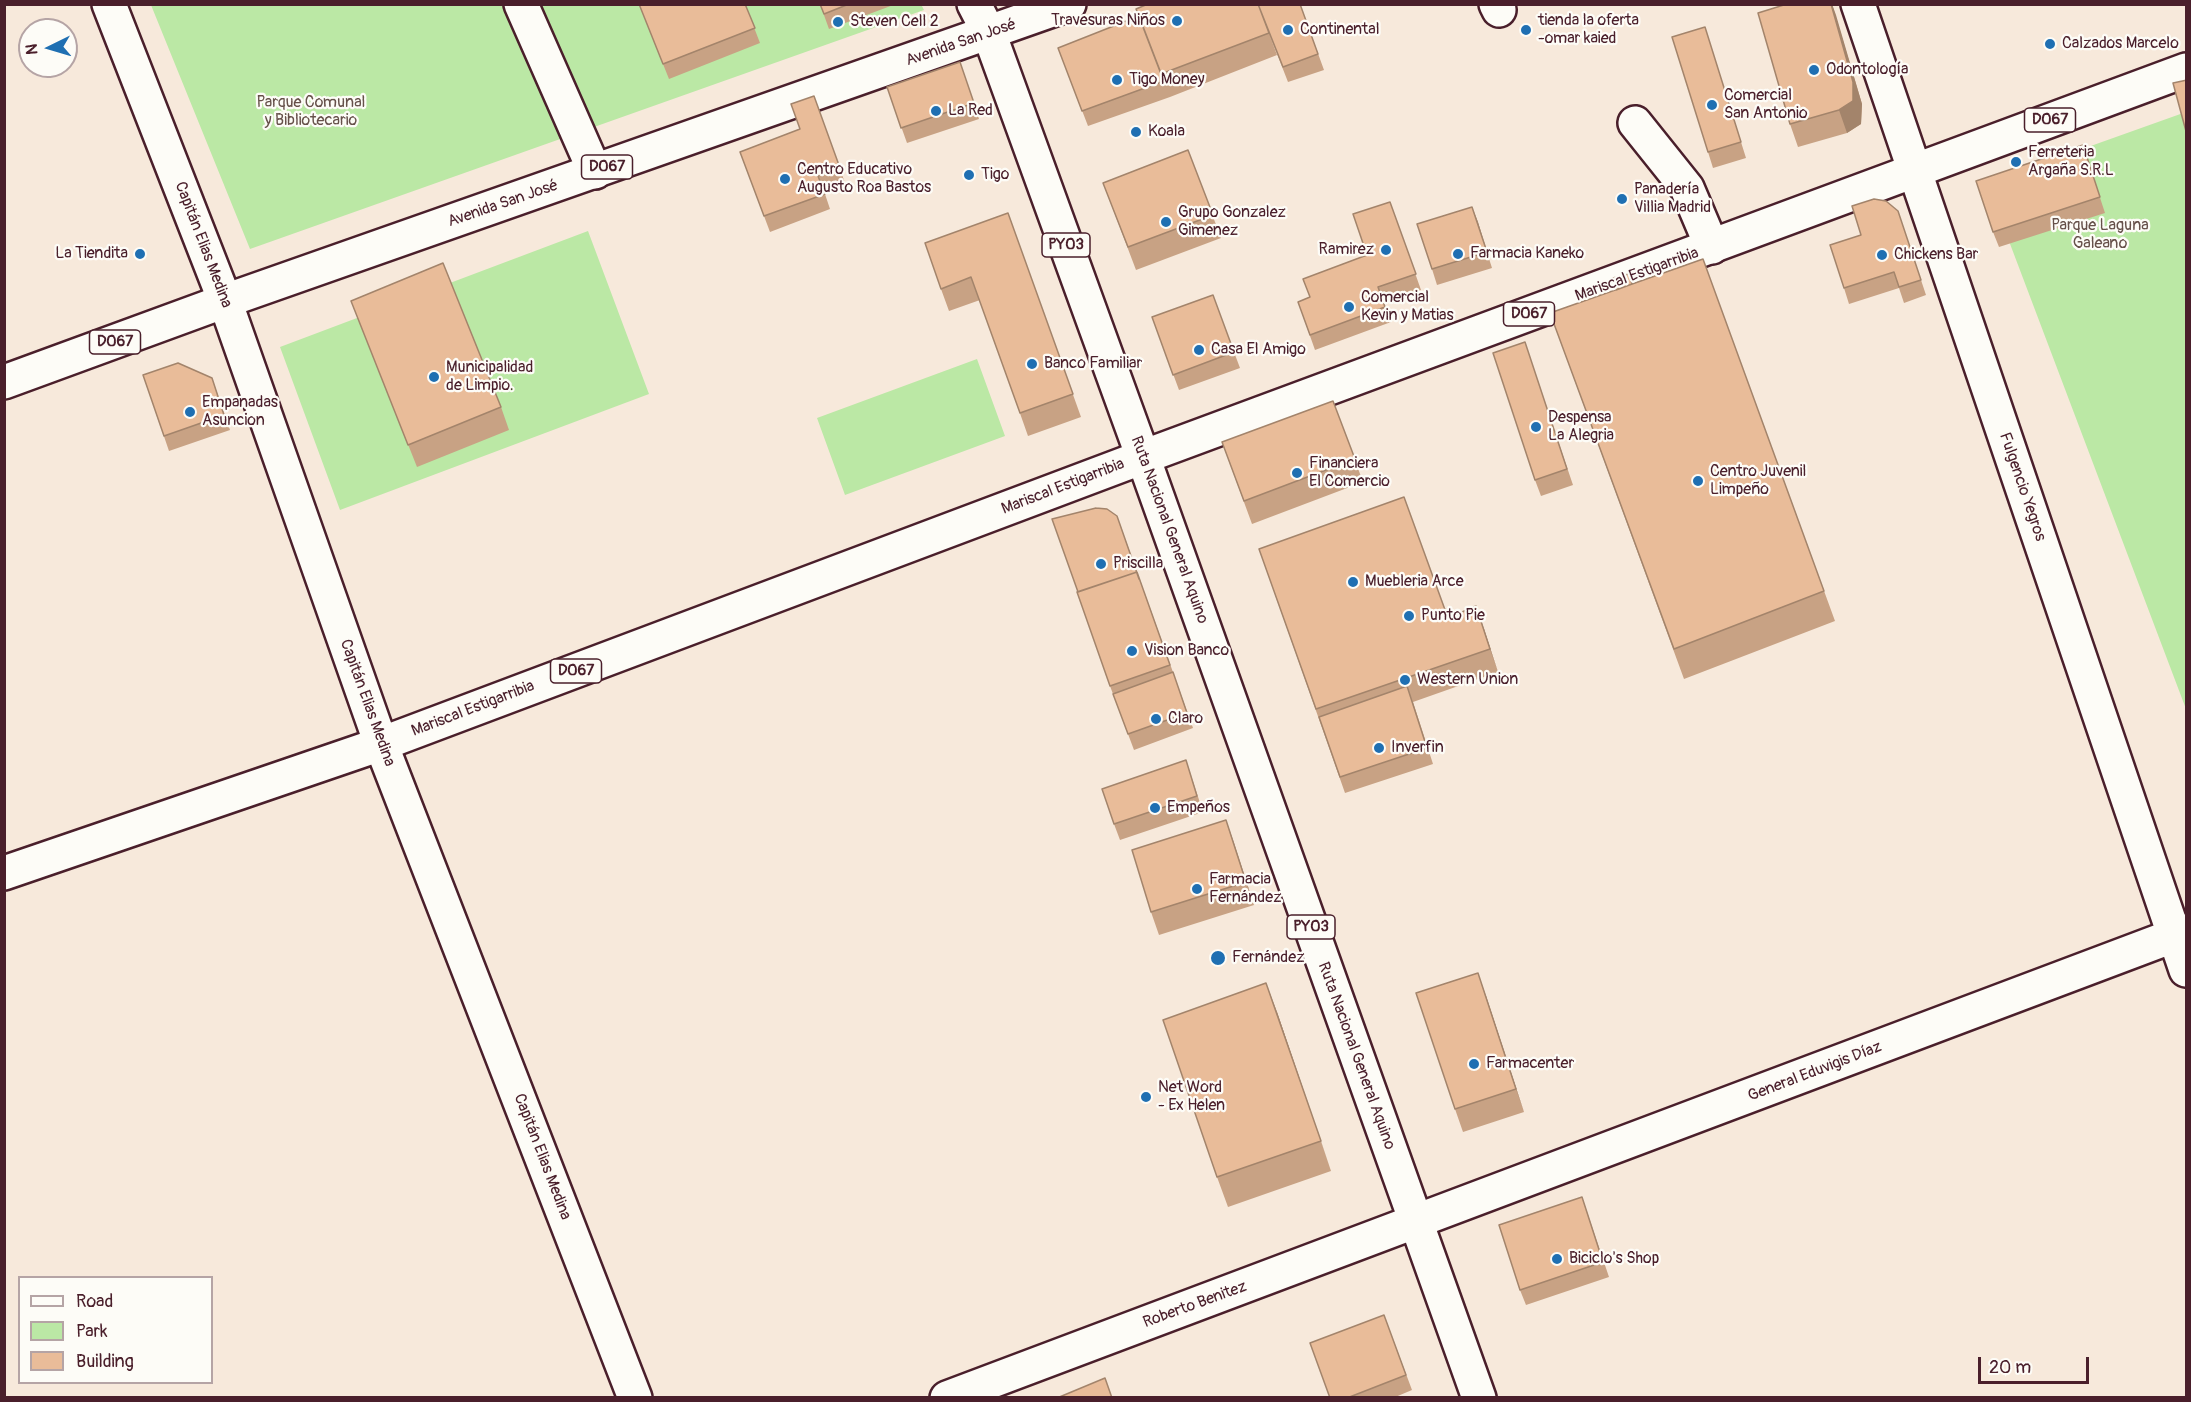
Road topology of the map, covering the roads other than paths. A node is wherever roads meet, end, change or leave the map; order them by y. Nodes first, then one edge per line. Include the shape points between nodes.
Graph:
1 (109, 4) edge
2 (521, 4) edge
3 (974, 4) edge
4 (1069, 4) edge
5 (1858, 4) edge
6 (989, 33) junction
7 (2187, 69) edge
8 (1635, 123) dead end
9 (1914, 171) junction
10 (595, 172) junction
11 (1712, 247) junction
12 (225, 301) junction
13 (4, 382) edge
14 (1143, 457) junction
15 (381, 744) junction
16 (4, 873) edge
17 (2181, 933) edge
18 (2187, 970) edge
19 (1429, 1217) junction
20 (635, 1398) edge
21 (947, 1398) edge
22 (1479, 1398) edge

1 - 12 main road, Capitán Elias Medina
2 - 10 main road
3 - 6 main road, Ruta Nacional General Aquino / PY03
4 - 6 main road, Avenida San José / D067
5 - 9 main road, Fulgencio Yegros
6 - 10 main road, Avenida San José / D067
6 - 14 main road, Ruta Nacional General Aquino / PY03
7 - 9 main road, Mariscal Estigarribia / D067
8 - 11 main road via 1687,188
9 - 11 main road, Mariscal Estigarribia / D067
9 - 17 main road, Fulgencio Yegros
10 - 12 main road, Avenida San José / D067
11 - 14 main road, Mariscal Estigarribia / D067
12 - 13 main road, Avenida San José / D067
12 - 15 main road, Capitán Elias Medina
14 - 15 main road, Mariscal Estigarribia / D067
14 - 19 main road, Ruta Nacional General Aquino / PY03
15 - 16 main road, Mariscal Estigarribia / D067
15 - 20 main road, Capitán Elias Medina
17 - 18 main road, Fulgencio Yegros
17 - 19 main road, General Eduvigis Díaz
19 - 21 main road, Roberto Benitez
19 - 22 main road, Ruta Nacional General Aquino / PY03

